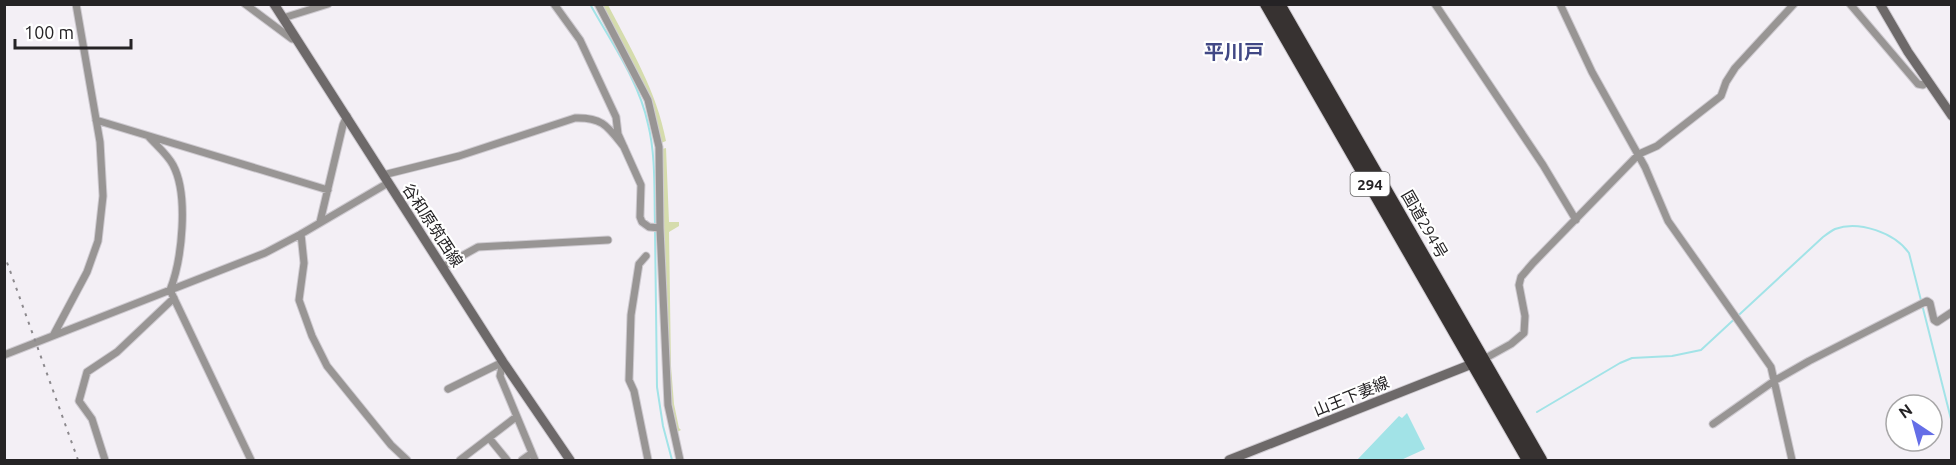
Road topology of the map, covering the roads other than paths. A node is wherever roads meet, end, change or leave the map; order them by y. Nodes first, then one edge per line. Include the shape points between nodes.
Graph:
1 (76, 4) edge
2 (245, 4) edge
3 (274, 4) edge
4 (328, 4) edge
5 (554, 4) edge
6 (598, 4) edge
7 (1266, 4) edge
8 (1279, 4) edge
9 (1435, 4) edge
10 (1560, 4) edge
11 (1794, 4) edge
12 (1851, 4) edge
13 (1880, 4) edge
14 (283, 18) junction
15 (296, 39) junction
16 (1929, 82) junction
17 (347, 116) junction
18 (1952, 116) edge
19 (96, 120) junction
20 (148, 136) junction
21 (624, 147) junction
22 (1639, 154) junction
23 (386, 179) junction
24 (328, 190) junction
25 (1576, 220) junction
26 (320, 222) junction
27 (660, 228) junction
28 (301, 234) junction
29 (608, 240) dead end
30 (646, 256) dead end
31 (442, 267) junction
32 (172, 294) junction
33 (1952, 312) edge
34 (54, 335) junction
35 (4, 355) edge
36 (1478, 361) junction
37 (503, 362) junction
38 (1774, 381) junction
39 (448, 389) dead end
40 (516, 417) junction
41 (1713, 424) dead end
42 (489, 438) junction
43 (533, 457) edge
44 (105, 460) edge
45 (251, 460) edge
46 (407, 460) edge
47 (460, 460) edge
48 (507, 460) edge
49 (522, 460) edge
50 (570, 460) edge
51 (648, 460) edge
52 (680, 460) edge
53 (1229, 460) edge
54 (1528, 460) edge
55 (1541, 460) edge
56 (1792, 460) edge

1 - 19 street
2 - 15 street
3 - 14 main road, 谷和原筑西線
4 - 14 street
5 - 21 street via 580,40 616,117
6 - 27 street via 648,100 659,147
7 - 36 highway, 国道294号 / 294
8 - 36 highway, 国道294号 / 294
9 - 25 street
10 - 22 street via 1592,72
11 - 22 street via 1735,68 1720,96 1657,146
12 - 16 street via 1918,84
13 - 16 main road
14 - 15 main road, 谷和原筑西線
15 - 17 main road, 谷和原筑西線
16 - 18 main road
17 - 23 main road, 谷和原筑西線
17 - 24 street
19 - 20 street
19 - 34 street via 103,186 98,242
20 - 24 street
20 - 32 street via 173,165 182,197 182,235
21 - 23 street via 607,125 575,118
21 - 27 street via 641,185 642,222
22 - 25 street
22 - 38 street via 1668,221 1771,367
23 - 26 street
23 - 31 main road, 谷和原筑西線
24 - 26 street
25 - 36 street via 1521,277 1524,333
26 - 28 street
27 - 52 street via 668,405
28 - 32 street
28 - 46 street via 304,263 299,300 312,336 327,366
29 - 31 street via 478,247
30 - 51 street via 639,264 631,315 629,380
31 - 37 main road, 谷和原筑西線
32 - 34 street
32 - 44 street via 117,352 87,372 79,401 93,419
32 - 45 street
33 - 38 street via 1937,322 1927,301
34 - 35 street
36 - 53 main road, 山王下妻線
36 - 54 highway, 国道294号 / 294
36 - 55 highway, 国道294号 / 294
37 - 39 street
37 - 40 street via 500,376
37 - 50 main road, 谷和原筑西線
38 - 41 street
38 - 56 street
40 - 42 street
40 - 43 street
42 - 47 street
42 - 48 street
43 - 49 street

